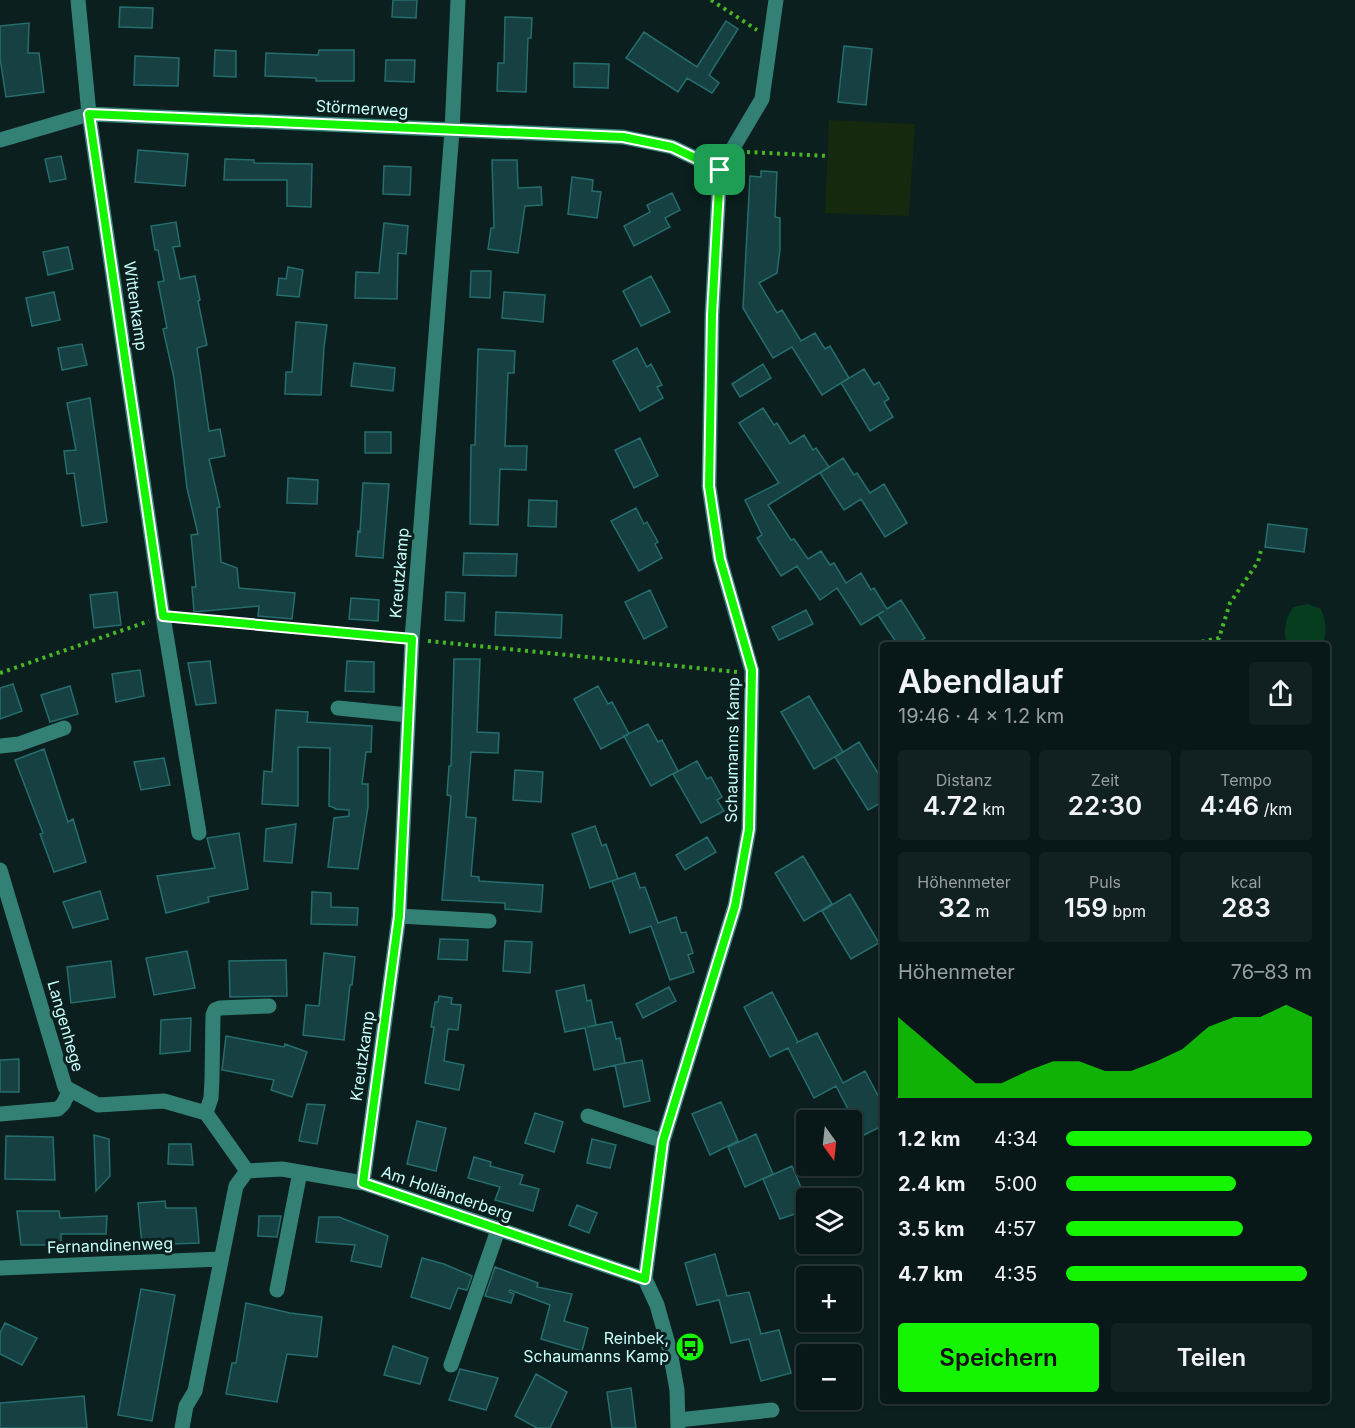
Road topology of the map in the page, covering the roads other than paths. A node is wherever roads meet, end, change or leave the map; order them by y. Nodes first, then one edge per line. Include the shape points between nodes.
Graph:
1 (78, 0) edge
2 (458, 0) edge
3 (776, 0) edge
4 (89, 114) junction
5 (452, 131) junction
6 (0, 140) edge
7 (720, 170) junction
8 (338, 708) dead end
9 (408, 715) junction
10 (64, 728) dead end
11 (0, 746) edge
12 (199, 833) dead end
13 (0, 870) edge
14 (399, 916) junction
15 (489, 921) dead end
16 (269, 1006) dead end
17 (70, 1090) junction
18 (206, 1113) junction
19 (0, 1114) edge
20 (588, 1116) dead end
21 (663, 1141) junction
22 (247, 1171) junction
23 (300, 1172) junction
24 (363, 1183) junction
25 (498, 1230) junction
26 (221, 1258) junction
27 (0, 1268) edge
28 (645, 1279) junction
29 (277, 1290) dead end
30 (451, 1365) dead end
31 (772, 1410) dead end
32 (678, 1424) edge
33 (182, 1428) edge

1 - 4 street, Wittenkamp
2 - 5 street, Kreutzkamp
3 - 7 street, Schaumanns Kamp via 762,99
4 - 5 street, Störmerweg
4 - 6 street, Störmerweg
4 - 12 street, Wittenkamp
5 - 7 street, Störmerweg via 623,137 672,147
5 - 9 street, Kreutzkamp
7 - 21 street, Schaumanns Kamp via 709,486 720,559 752,670 749,829 735,906
8 - 9 street
9 - 14 street, Kreutzkamp
10 - 11 street via 19,744
13 - 17 street, Langenhege via 65,1087
14 - 15 street
14 - 24 street, Kreutzkamp
16 - 18 street via 215,1010 211,1098
17 - 18 street, Langenhege via 98,1105 164,1101
17 - 19 street via 57,1109
18 - 22 street
20 - 21 street
21 - 28 street, Schaumanns Kamp
22 - 23 street, Am Holländerberg
22 - 26 street via 236,1186
23 - 24 street, Am Holländerberg
23 - 29 street
24 - 25 street, Am Holländerberg
25 - 28 street, Am Holländerberg
25 - 30 street
26 - 27 street, Fernandinenweg
26 - 33 street via 195,1391 186,1406
28 - 32 street via 670,1351
31 - 32 street

